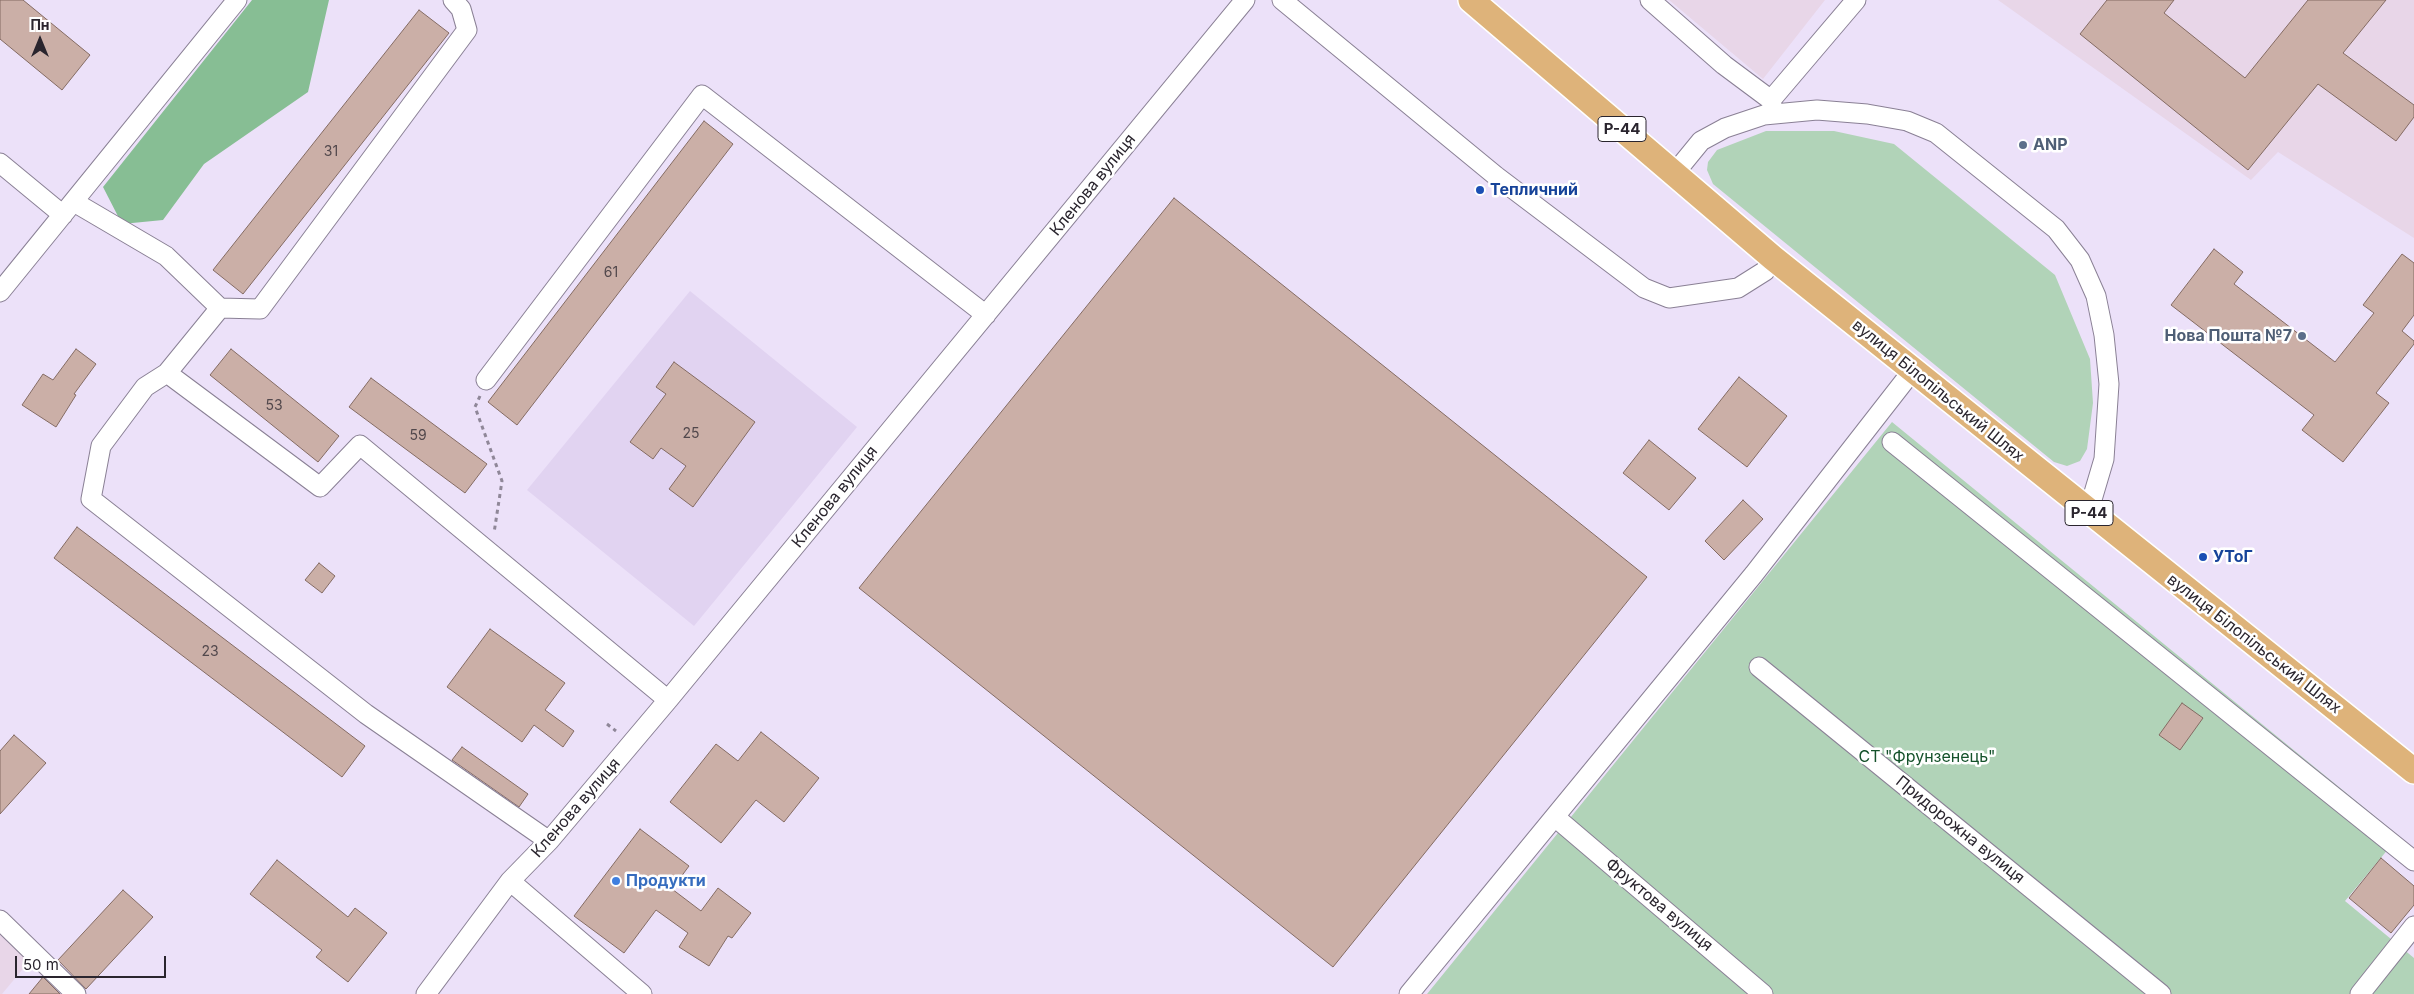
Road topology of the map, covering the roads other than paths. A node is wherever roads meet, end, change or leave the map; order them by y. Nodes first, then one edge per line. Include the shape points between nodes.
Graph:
1 (237, 0) edge
2 (453, 0) edge
3 (1245, 0) edge
4 (1282, 0) edge
5 (1650, 0) edge
6 (1856, 0) edge
7 (1483, 4) edge
8 (1772, 107) junction
9 (0, 164) edge
10 (1674, 174) junction
11 (68, 208) junction
12 (1772, 258) junction
13 (0, 292) edge
14 (220, 308) junction
15 (986, 315) junction
16 (1913, 370) junction
17 (167, 373) junction
18 (486, 380) road end
19 (1892, 442) dead end
20 (2088, 512) junction
21 (1759, 667) dead end
22 (668, 700) junction
23 (2412, 762) edge
24 (1555, 817) junction
25 (549, 841) junction
26 (2414, 861) edge
27 (510, 881) junction
28 (0, 920) edge
29 (2414, 926) edge
30 (76, 994) edge
31 (426, 994) edge
32 (642, 994) edge
33 (1409, 994) edge
34 (1763, 994) edge
35 (2161, 994) edge
36 (2360, 994) edge

1 - 11 street
2 - 14 street via 461,8 467,30 260,309
3 - 15 street, Кленова вулиця
4 - 12 street via 1496,176 1644,288 1669,298 1738,288 1765,271
5 - 8 street
6 - 8 street
7 - 10 main road, вулиця Білопільський Шлях / Р-44
8 - 10 street via 1764,115 1701,141
8 - 20 street via 1867,114 1907,121 1936,133 2056,229 2080,260 2096,296 2104,335 2109,384 2104,459
9 - 11 street
10 - 12 main road, вулиця Білопільський Шлях / Р-44
11 - 13 street
11 - 14 street via 166,256
12 - 16 main road, вулиця Білопільський Шлях / Р-44
14 - 17 street
15 - 18 street via 702,95
15 - 22 street, Кленова вулиця
16 - 20 main road, вулиця Білопільський Шлях / Р-44
16 - 24 street via 1754,574
17 - 22 street via 320,486 360,445
17 - 25 street via 144,387 101,446 91,499 366,714
19 - 26 street
20 - 23 main road, вулиця Білопільський Шлях / Р-44
21 - 35 street, Придорожна вулиця
22 - 25 street, Кленова вулиця
24 - 33 street
24 - 34 street, Фруктова вулиця
25 - 27 street, Кленова вулиця
27 - 31 street, Кленова вулиця
27 - 32 street
28 - 30 street
29 - 36 street

